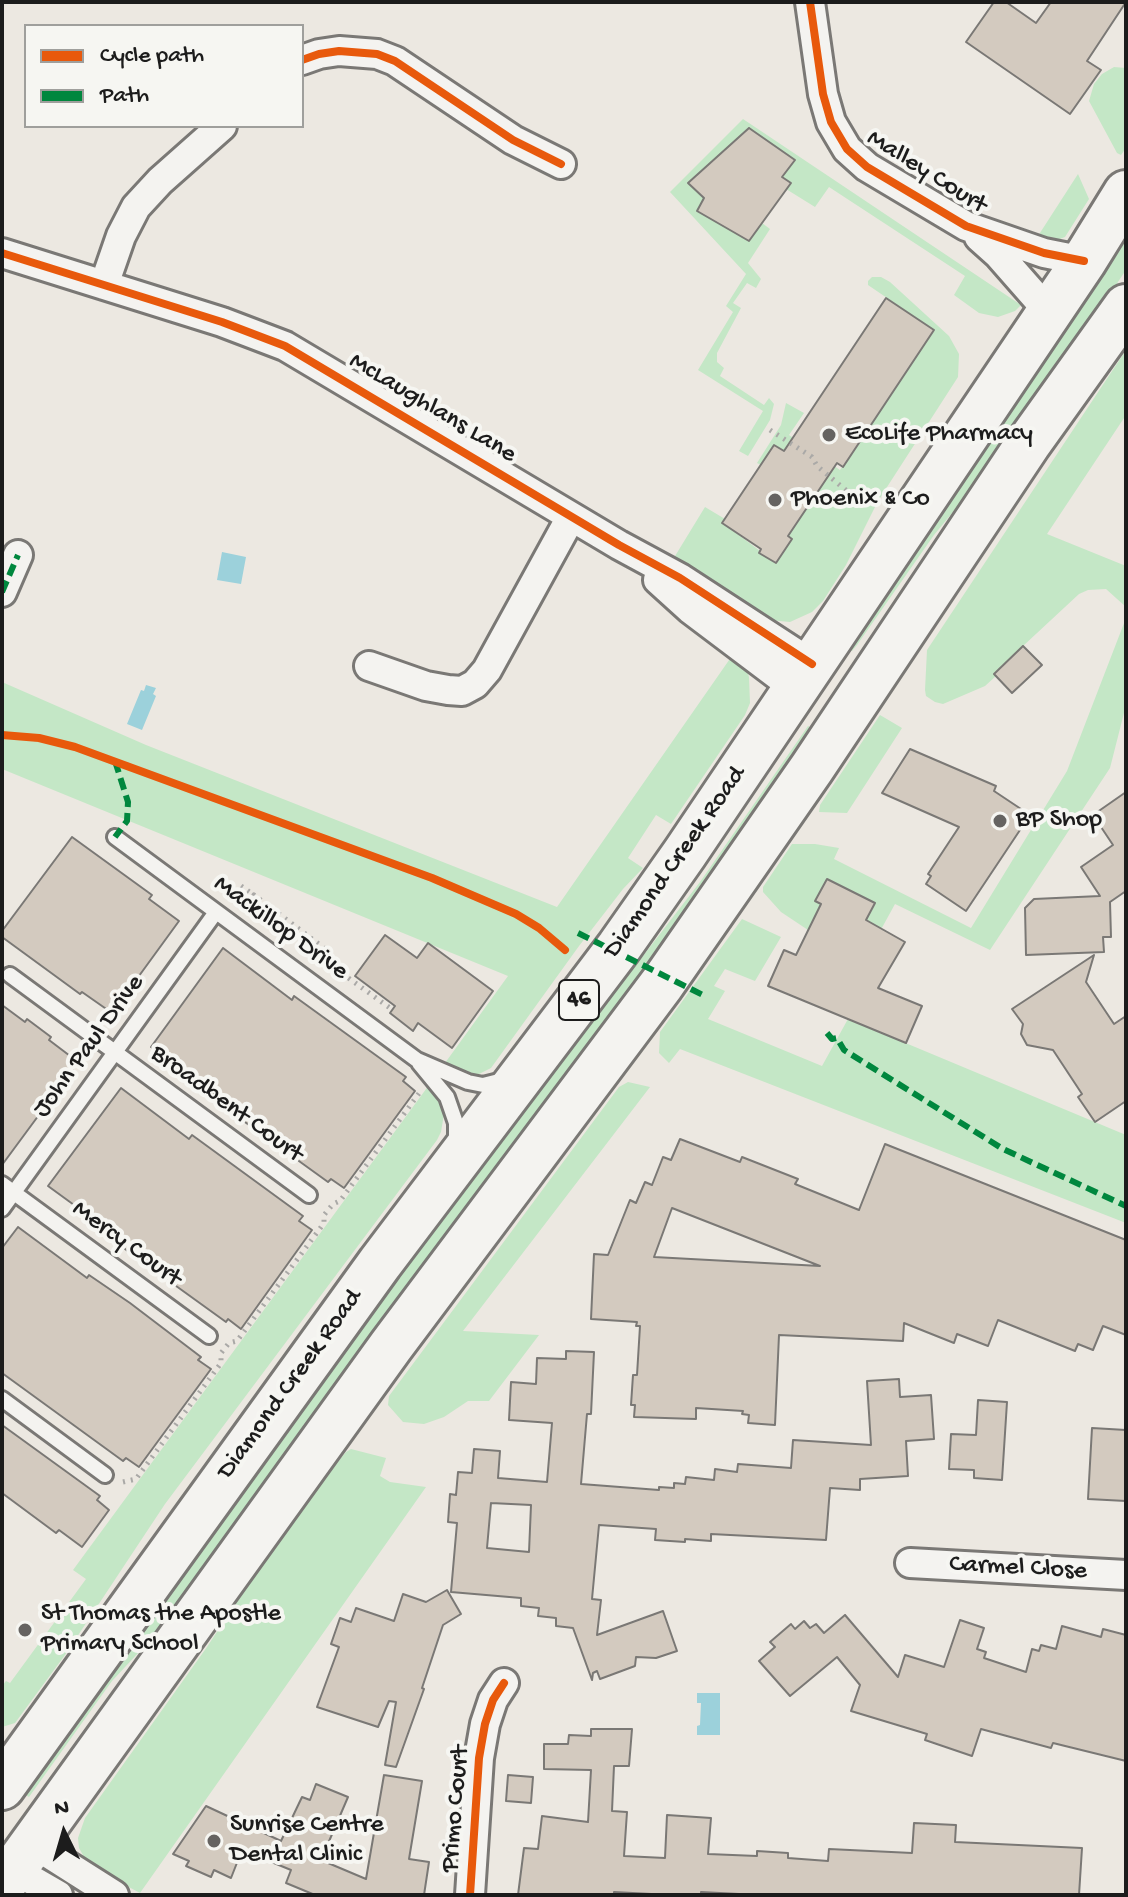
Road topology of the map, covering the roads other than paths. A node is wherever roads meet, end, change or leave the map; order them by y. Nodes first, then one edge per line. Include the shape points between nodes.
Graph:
1 (810, 2) edge
2 (304, 59) edge
3 (220, 128) edge
4 (561, 164) dead end
5 (1126, 193) edge
6 (966, 226) junction
7 (2, 253) edge
8 (1084, 261) junction
9 (104, 285) junction
10 (1126, 307) edge
11 (1048, 311) junction
12 (571, 517) junction
13 (18, 555) dead end
14 (2, 592) edge
15 (369, 666) dead end
16 (804, 676) junction
17 (855, 703) junction
18 (115, 837) dead end
19 (216, 912) junction
20 (10, 975) dead end
21 (115, 1053) junction
22 (417, 1060) junction
23 (530, 1065) junction
24 (453, 1168) junction
25 (8, 1188) edge
26 (309, 1195) dead end
27 (2, 1209) edge
28 (209, 1336) dead end
29 (2, 1399) edge
30 (105, 1475) road end
31 (910, 1563) dead end
32 (1126, 1575) edge
33 (504, 1683) dead end
34 (2, 1787) edge
35 (10, 1858) edge
36 (58, 1895) edge
37 (114, 1895) edge
38 (470, 1895) edge

1 - 6 street, Malley Court via 823,94 847,149 867,167
2 - 4 street via 339,51 395,61 513,140
3 - 9 street via 136,207
5 - 8 main road, Diamond Creek Road / 46
6 - 8 street, Malley Court
6 - 11 street, Malley Court
7 - 9 street, McLaughlans Lane
8 - 11 main road, Diamond Creek Road / 46
9 - 12 street, McLaughlans Lane via 285,346
10 - 17 main road, 46
11 - 16 main road, Diamond Creek Road / 46
12 - 15 street via 475,684 462,691 448,690
12 - 16 street, McLaughlans Lane via 730,609
13 - 14 street
16 - 17 main road via 833,676
16 - 23 main road, Diamond Creek Road / 46 via 685,853
17 - 35 main road, 46 via 637,1020
18 - 19 lane, Mackillop Drive
19 - 21 lane, John Paul Drive
19 - 22 lane, Mackillop Drive
20 - 21 lane, Broadbent Court
21 - 25 lane, John Paul Drive
21 - 26 lane, Broadbent Court
22 - 23 lane, Mackillop Drive via 483,1085
22 - 24 lane, Mackillop Drive via 454,1113
23 - 24 main road, Diamond Creek Road / 46
24 - 34 main road, Diamond Creek Road / 46
25 - 27 lane, John Paul Drive
25 - 28 lane, Mercy Court
29 - 30 lane
31 - 32 street, Carmel Close
33 - 38 street, Primo Court via 485,1724 479,1758
35 - 36 street
35 - 37 street

